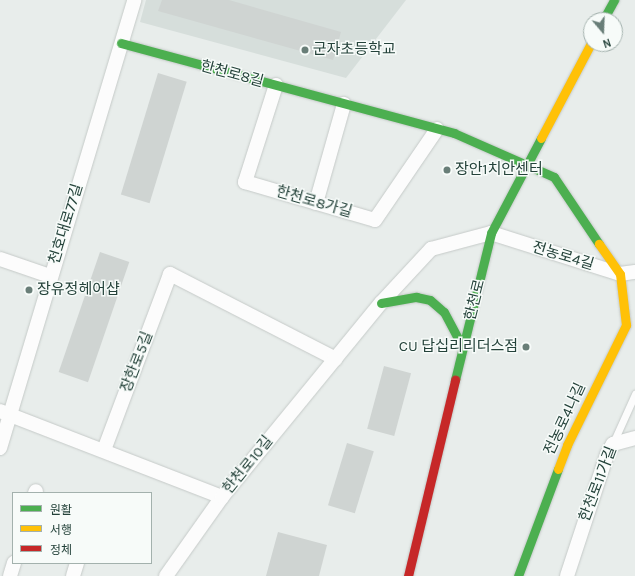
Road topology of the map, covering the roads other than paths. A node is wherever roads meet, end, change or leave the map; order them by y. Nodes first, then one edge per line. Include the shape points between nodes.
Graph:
1 (134, 0) edge
2 (614, 0) edge
3 (607, 12) edge
4 (121, 43) junction
5 (586, 52) edge
6 (276, 85) junction
7 (344, 104) junction
8 (438, 129) junction
9 (526, 163) junction
10 (316, 203) junction
11 (491, 233) junction
12 (0, 259) edge
13 (635, 272) edge
14 (620, 274) junction
15 (50, 276) junction
16 (381, 304) junction
17 (463, 347) junction
18 (336, 359) junction
19 (635, 394) edge
20 (5, 412) edge
21 (635, 438) edge
22 (613, 444) junction
23 (0, 448) edge
24 (104, 450) junction
25 (222, 497) junction
26 (14, 564) edge
27 (77, 564) edge
28 (169, 575) edge
29 (10, 576) edge
30 (73, 576) edge
31 (408, 576) edge
32 (518, 576) edge
33 (567, 576) edge

1 - 4 street, 천호대로77길
2 - 3 street
4 - 6 street, 한천로8길
4 - 15 street, 천호대로77길
5 - 9 street, 한천로
6 - 7 street, 한천로8길
6 - 10 street, 한천로8가길 via 245,182
7 - 8 street, 한천로8길
7 - 10 street
8 - 9 street, 한천로8길
8 - 10 street, 한천로8가길 via 375,220
9 - 11 street, 한천로
9 - 14 street, 한천로8길 via 554,177
11 - 14 street, 전농로4길
11 - 16 street, 한천로10길 via 431,249
11 - 17 street, 한천로
12 - 15 street
13 - 14 street, 전농로4길
14 - 32 street, 전농로4나길 via 626,324 567,445
15 - 20 street, 천호대로77길
16 - 17 street via 416,297 430,300 444,312
16 - 18 street, 한천로10길
17 - 31 street, 한천로
18 - 24 street, 장한로5길 via 170,274
18 - 25 street, 한천로10길
19 - 22 lane, 한천로11가길
20 - 23 street, 천호대로77길
20 - 24 street
21 - 22 street
22 - 33 street, 한천로11가길 via 590,499
24 - 25 street
25 - 28 street, 한천로10길
26 - 29 street
27 - 30 street

